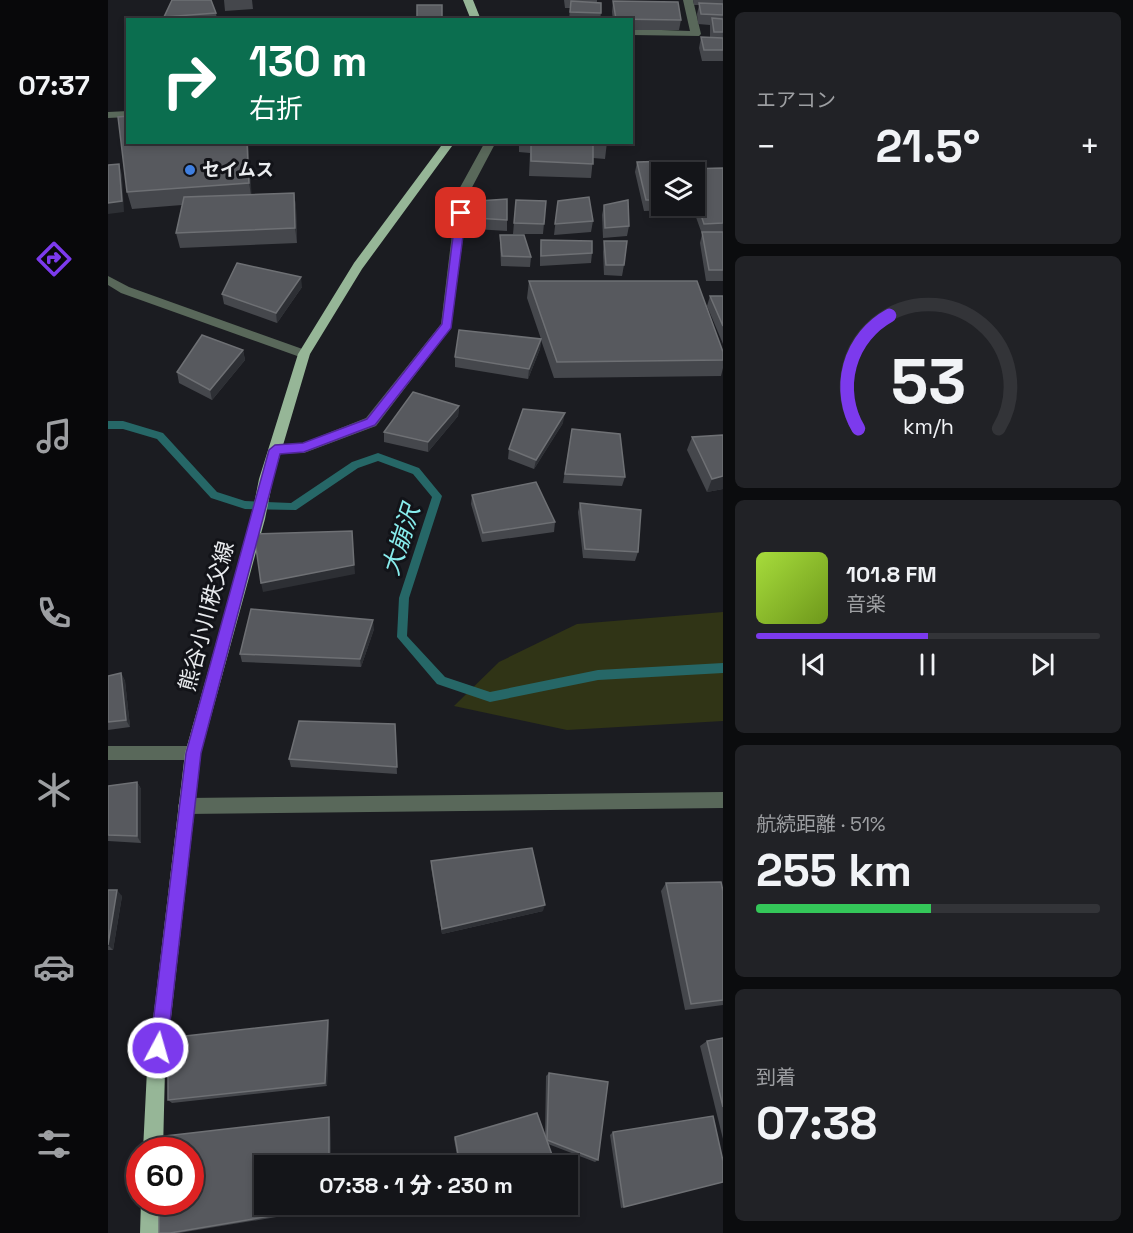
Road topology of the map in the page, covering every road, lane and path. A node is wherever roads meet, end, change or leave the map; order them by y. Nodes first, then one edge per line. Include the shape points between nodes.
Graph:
1 (468, 0) edge
2 (688, 0) edge
3 (475, 18) edge
4 (633, 32) edge
5 (126, 114) edge
6 (108, 115) edge
7 (449, 144) edge
8 (490, 144) edge
9 (108, 280) edge
10 (304, 354) junction
11 (275, 450) junction
12 (108, 753) edge
13 (194, 753) junction
14 (723, 800) edge
15 (186, 806) junction
16 (153, 1137) edge
17 (151, 1215) edge
18 (150, 1233) edge

1 - 3 main road
2 - 4 street via 696,34
5 - 6 street
7 - 10 main road, 熊谷小川秩父線 via 358,266
8 - 11 street via 463,193 447,325 371,422 304,448
9 - 10 street via 125,290
10 - 11 main road, 熊谷小川秩父線
11 - 13 main road, 熊谷小川秩父線
12 - 13 street
13 - 15 main road, 熊谷小川秩父線
14 - 15 street
15 - 16 main road, 熊谷小川秩父線 via 156,1070
17 - 18 main road

